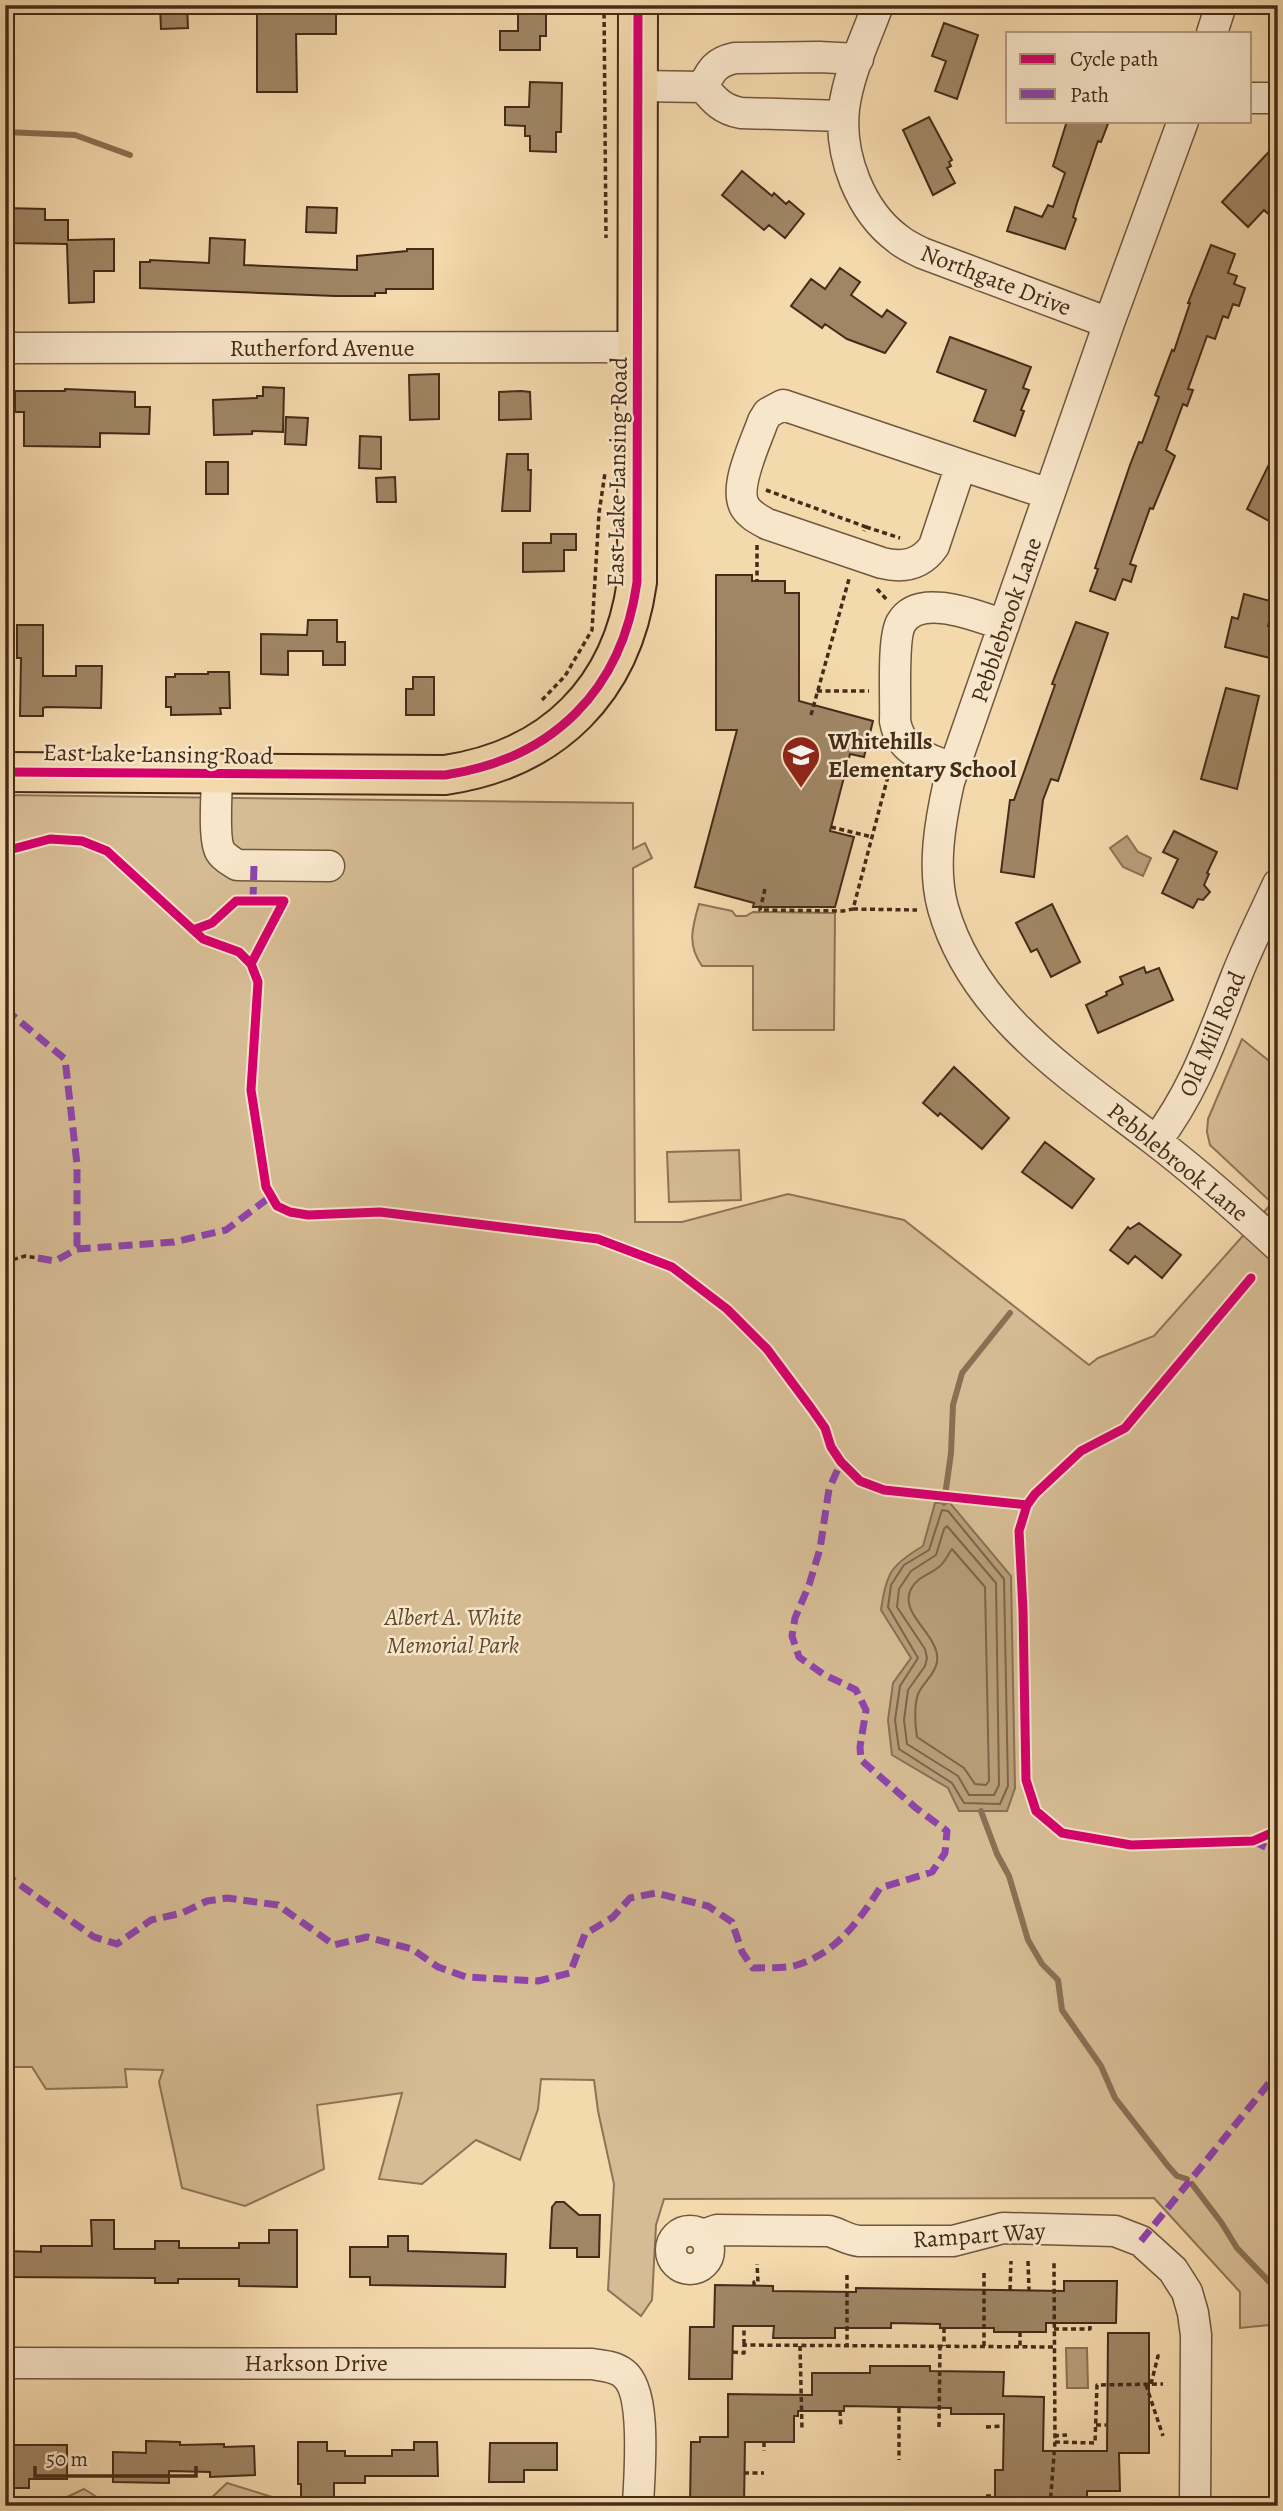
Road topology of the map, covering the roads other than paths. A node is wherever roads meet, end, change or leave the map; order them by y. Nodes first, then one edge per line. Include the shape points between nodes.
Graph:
1 (638, 5) edge
2 (878, 5) edge
3 (1221, 5) edge
4 (1212, 32) edge
5 (858, 59) junction
6 (638, 86) junction
7 (703, 87) junction
8 (1252, 98) edge
9 (1278, 98) edge
10 (844, 116) junction
11 (1183, 122) edge
12 (1109, 323) junction
13 (638, 347) junction
14 (5, 348) edge
15 (961, 465) junction
16 (1049, 494) junction
17 (1004, 625) junction
18 (954, 769) junction
19 (5, 772) edge
20 (217, 774) junction
21 (329, 866) dead end
22 (1278, 884) edge
23 (1156, 1141) junction
24 (1278, 1246) edge
25 (703, 2235) dead end
26 (5, 2363) edge
27 (638, 2506) edge
28 (1195, 2506) edge

1 - 6 main road, East Lake Lansing Road
2 - 5 street, Northgate Drive
3 - 4 street
5 - 7 street via 735,58 713,68
5 - 10 street, Northgate Drive
6 - 7 street
6 - 13 main road, East Lake Lansing Road
7 - 10 street via 727,111
8 - 9 street
10 - 12 street, Northgate Drive via 847,156 855,180 865,200 898,239 922,253
11 - 12 street, Pebblebrook Lane
12 - 16 street, Pebblebrook Lane
13 - 14 street, Rutherford Avenue
13 - 20 main road, East Lake Lansing Road via 634,607 614,662 581,709 533,747 469,772 422,776
15 - 15 street via 934,546 927,555 899,567 861,541 767,524 753,517 741,491 768,413 783,405
15 - 16 street
16 - 17 street, Pebblebrook Lane
17 - 18 street, Pebblebrook Lane
17 - 18 street via 938,607 911,613 902,621 897,636 897,734 916,753
18 - 23 street, Pebblebrook Lane via 940,821 938,865 943,906 957,944 980,985 1015,1028
19 - 20 main road, East Lake Lansing Road
20 - 21 street via 217,838 227,859 237,865
22 - 23 street, Old Mill Road via 1192,1087
23 - 24 street, Pebblebrook Lane
25 - 28 street, Rampart Way via 717,2230 828,2231 859,2241 953,2241 1003,2228 1092,2229 1115,2231 1141,2241 1174,2270 1193,2313
26 - 27 street, Harkson Drive via 613,2367 633,2385 639,2406

